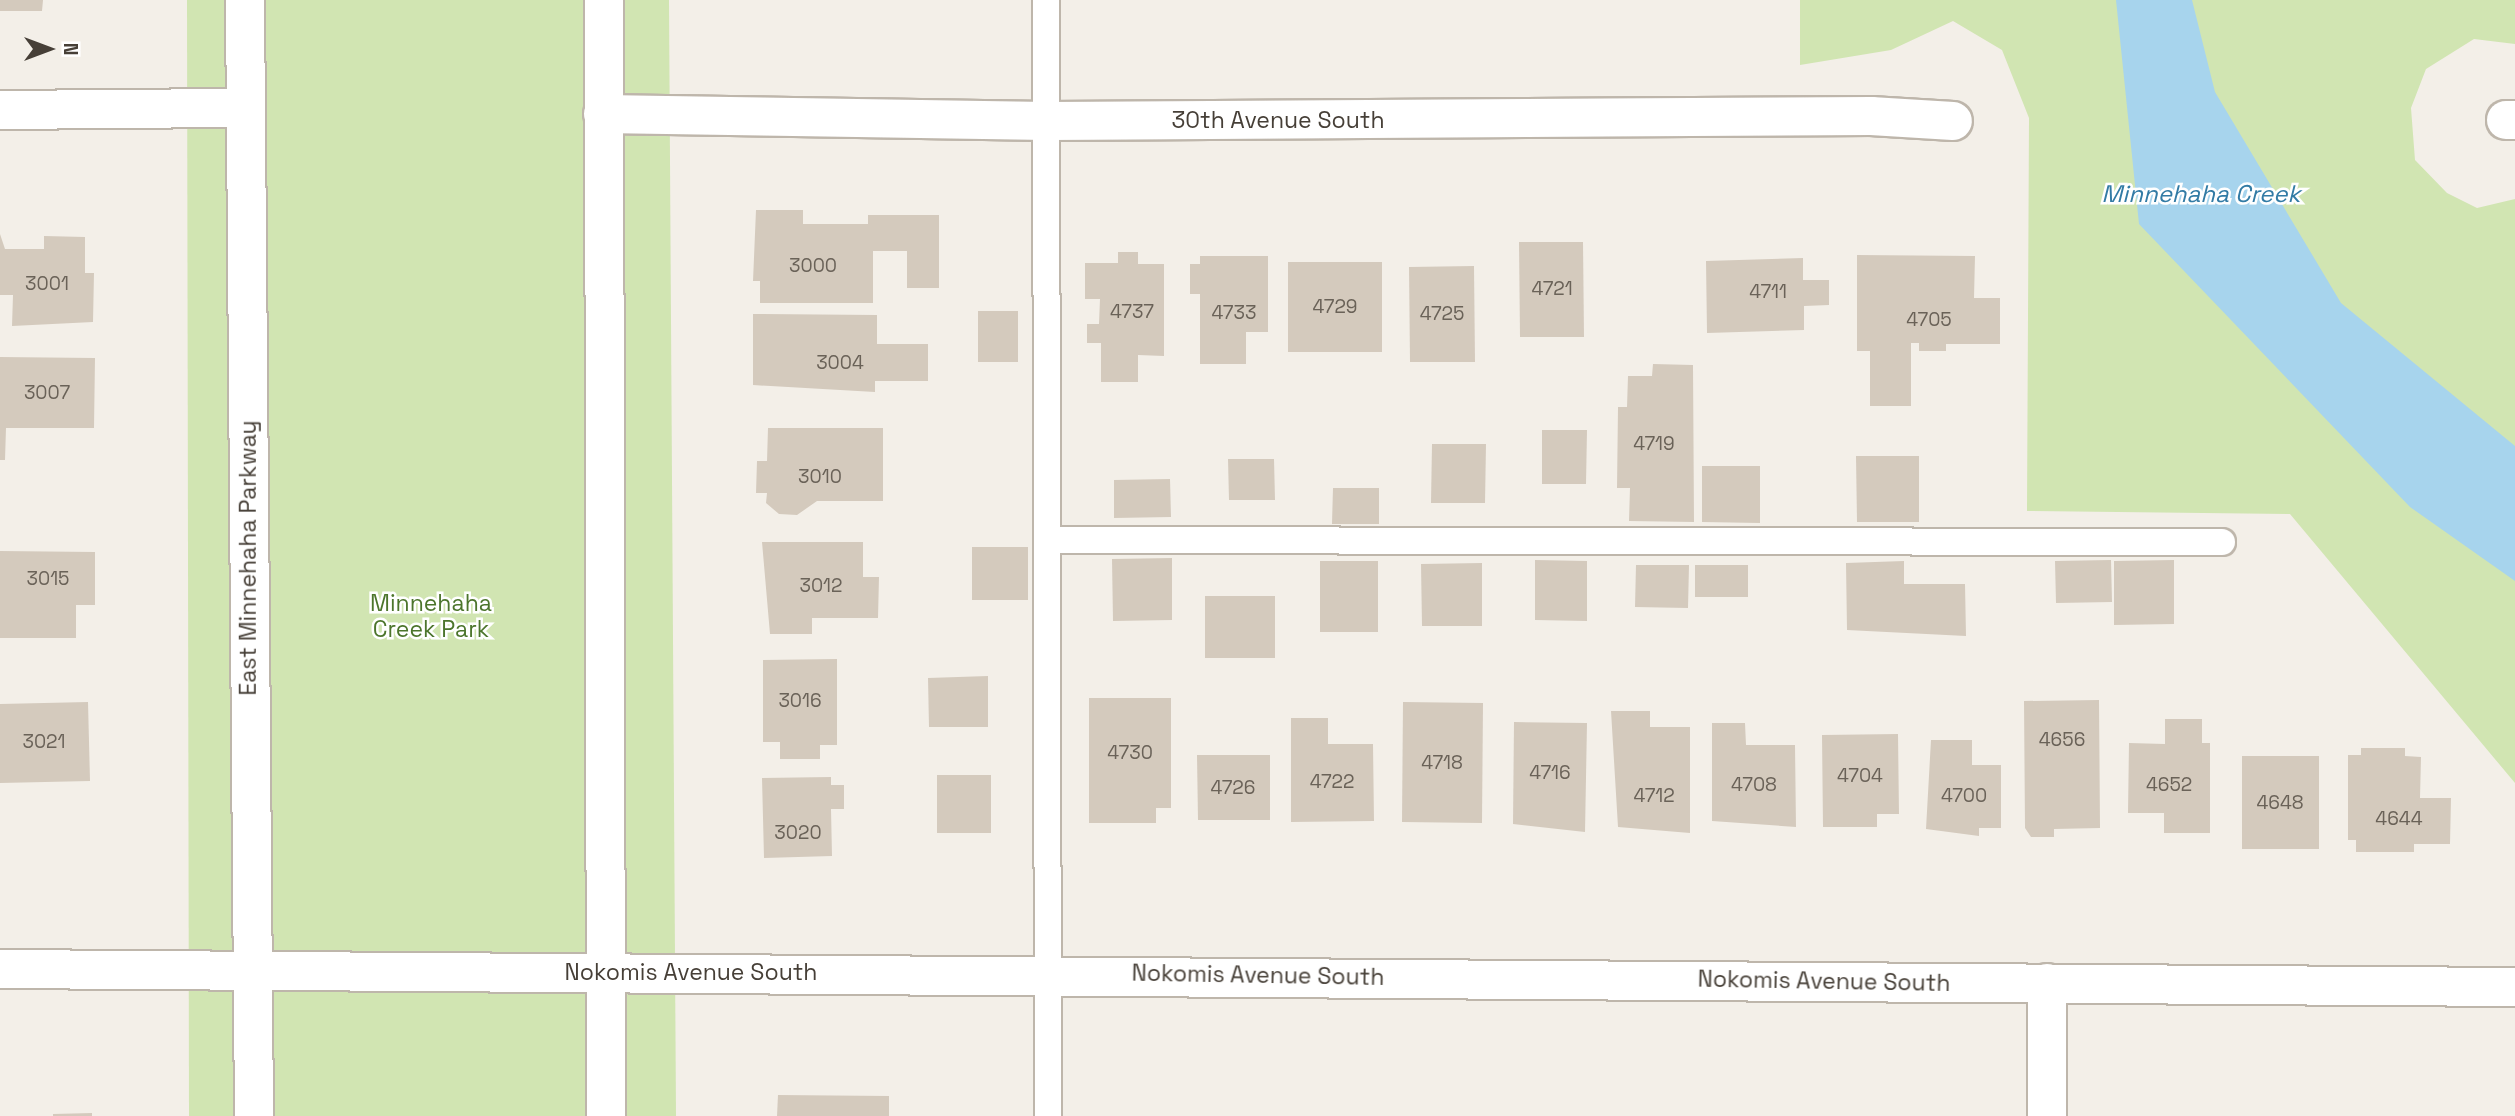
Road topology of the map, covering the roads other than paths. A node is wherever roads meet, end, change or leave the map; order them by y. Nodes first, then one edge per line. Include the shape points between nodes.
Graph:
1 (245, 0) edge
2 (604, 0) edge
3 (1046, 0) edge
4 (245, 108) junction
5 (0, 110) edge
6 (603, 114) junction
7 (1046, 121) junction
8 (1953, 121) dead end
9 (1048, 540) junction
10 (2222, 542) dead end
11 (0, 969) edge
12 (251, 971) junction
13 (1048, 972) junction
14 (606, 973) junction
15 (2047, 983) junction
16 (2515, 986) edge
17 (254, 1116) edge
18 (606, 1116) edge
19 (1048, 1116) edge
20 (2047, 1116) edge

1 - 4 street, East Minnehaha Parkway
2 - 6 street
3 - 7 lane
4 - 5 street
4 - 12 street, East Minnehaha Parkway
6 - 7 street, 30th Avenue South
6 - 14 street
7 - 8 street, 30th Avenue South via 1871,116
7 - 9 lane
9 - 10 lane
9 - 13 lane
11 - 12 street, Nokomis Avenue South
12 - 14 street, Nokomis Avenue South
12 - 17 street, East Minnehaha Parkway
13 - 14 street, Nokomis Avenue South
13 - 15 street, Nokomis Avenue South
13 - 19 lane
14 - 18 street
15 - 16 street, Nokomis Avenue South
15 - 20 street

